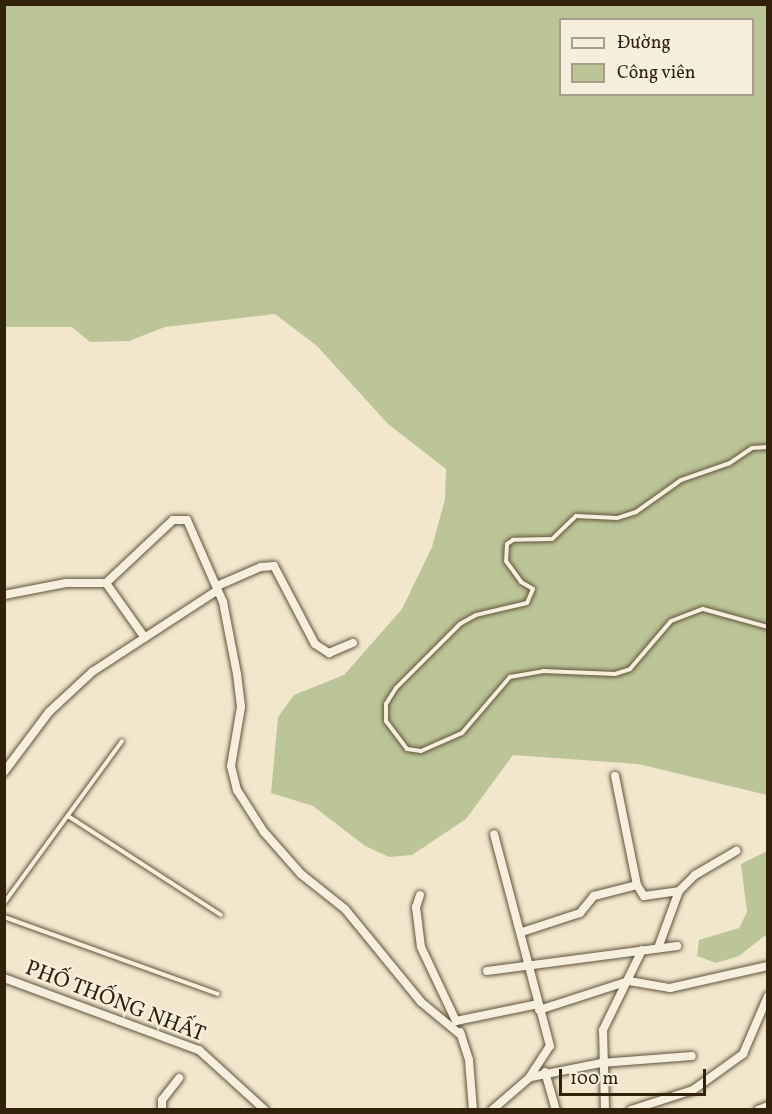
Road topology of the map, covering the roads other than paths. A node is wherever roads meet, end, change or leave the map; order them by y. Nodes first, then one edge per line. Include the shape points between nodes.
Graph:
1 (768, 447) edge
2 (106, 583) junction
3 (218, 588) junction
4 (4, 596) edge
5 (768, 627) edge
6 (145, 638) junction
7 (353, 643) dead end
8 (122, 741) dead end
9 (4, 772) edge
10 (615, 776) dead end
11 (68, 816) junction
12 (494, 834) dead end
13 (736, 851) dead end
14 (637, 885) junction
15 (674, 892) junction
16 (420, 895) dead end
17 (4, 903) edge
18 (220, 915) dead end
19 (4, 917) edge
20 (522, 932) junction
21 (677, 946) dead end
22 (658, 948) junction
23 (642, 950) junction
24 (528, 964) junction
25 (768, 966) edge
26 (487, 971) dead end
27 (4, 978) edge
28 (629, 981) junction
29 (218, 994) dead end
30 (768, 996) edge
31 (539, 1007) junction
32 (456, 1021) junction
33 (461, 1035) junction
34 (692, 1056) dead end
35 (601, 1063) junction
36 (545, 1072) junction
37 (179, 1078) dead end
38 (529, 1078) junction
39 (768, 1106) edge
40 (162, 1110) edge
41 (265, 1110) edge
42 (473, 1110) edge
43 (492, 1110) edge
44 (556, 1110) edge
45 (605, 1110) edge
46 (631, 1110) edge
47 (758, 1110) edge

1 - 5 lane via 752,448 730,463 681,480 636,512 617,518 576,516 552,539 513,540 507,544 506,561 521,582 533,589 528,603 476,615 460,624 396,688 386,704 386,721 407,749 421,751 462,733 510,677 543,671 615,674 630,669 671,621 703,609
2 - 3 street via 173,520 182,518
2 - 4 street via 66,583
2 - 6 street
3 - 6 street
3 - 7 street via 261,567 274,566 315,644 329,653
3 - 33 street via 241,707 231,765 237,790 264,832 301,874 345,909 421,1002
6 - 9 street via 92,672 49,712
8 - 11 lane
10 - 14 street
11 - 17 lane
11 - 18 lane
12 - 20 street
13 - 15 street
14 - 15 street via 644,896
14 - 20 street via 594,896 577,914
15 - 22 street
16 - 32 street via 416,907 421,947
19 - 29 lane
20 - 24 street
21 - 22 street
22 - 23 street
23 - 24 street
23 - 28 street
24 - 26 street
24 - 31 street
25 - 28 street via 670,988
27 - 41 street, PHỐ THỐNG NHẤT via 199,1050
28 - 31 street
28 - 35 street via 603,1030
30 - 46 street via 744,1054 693,1090
31 - 32 street
31 - 38 street via 550,1046
32 - 33 street
33 - 42 street
34 - 35 street
35 - 36 street
35 - 45 street
36 - 38 street
36 - 44 street
37 - 40 street via 162,1100
38 - 43 street
39 - 47 street

